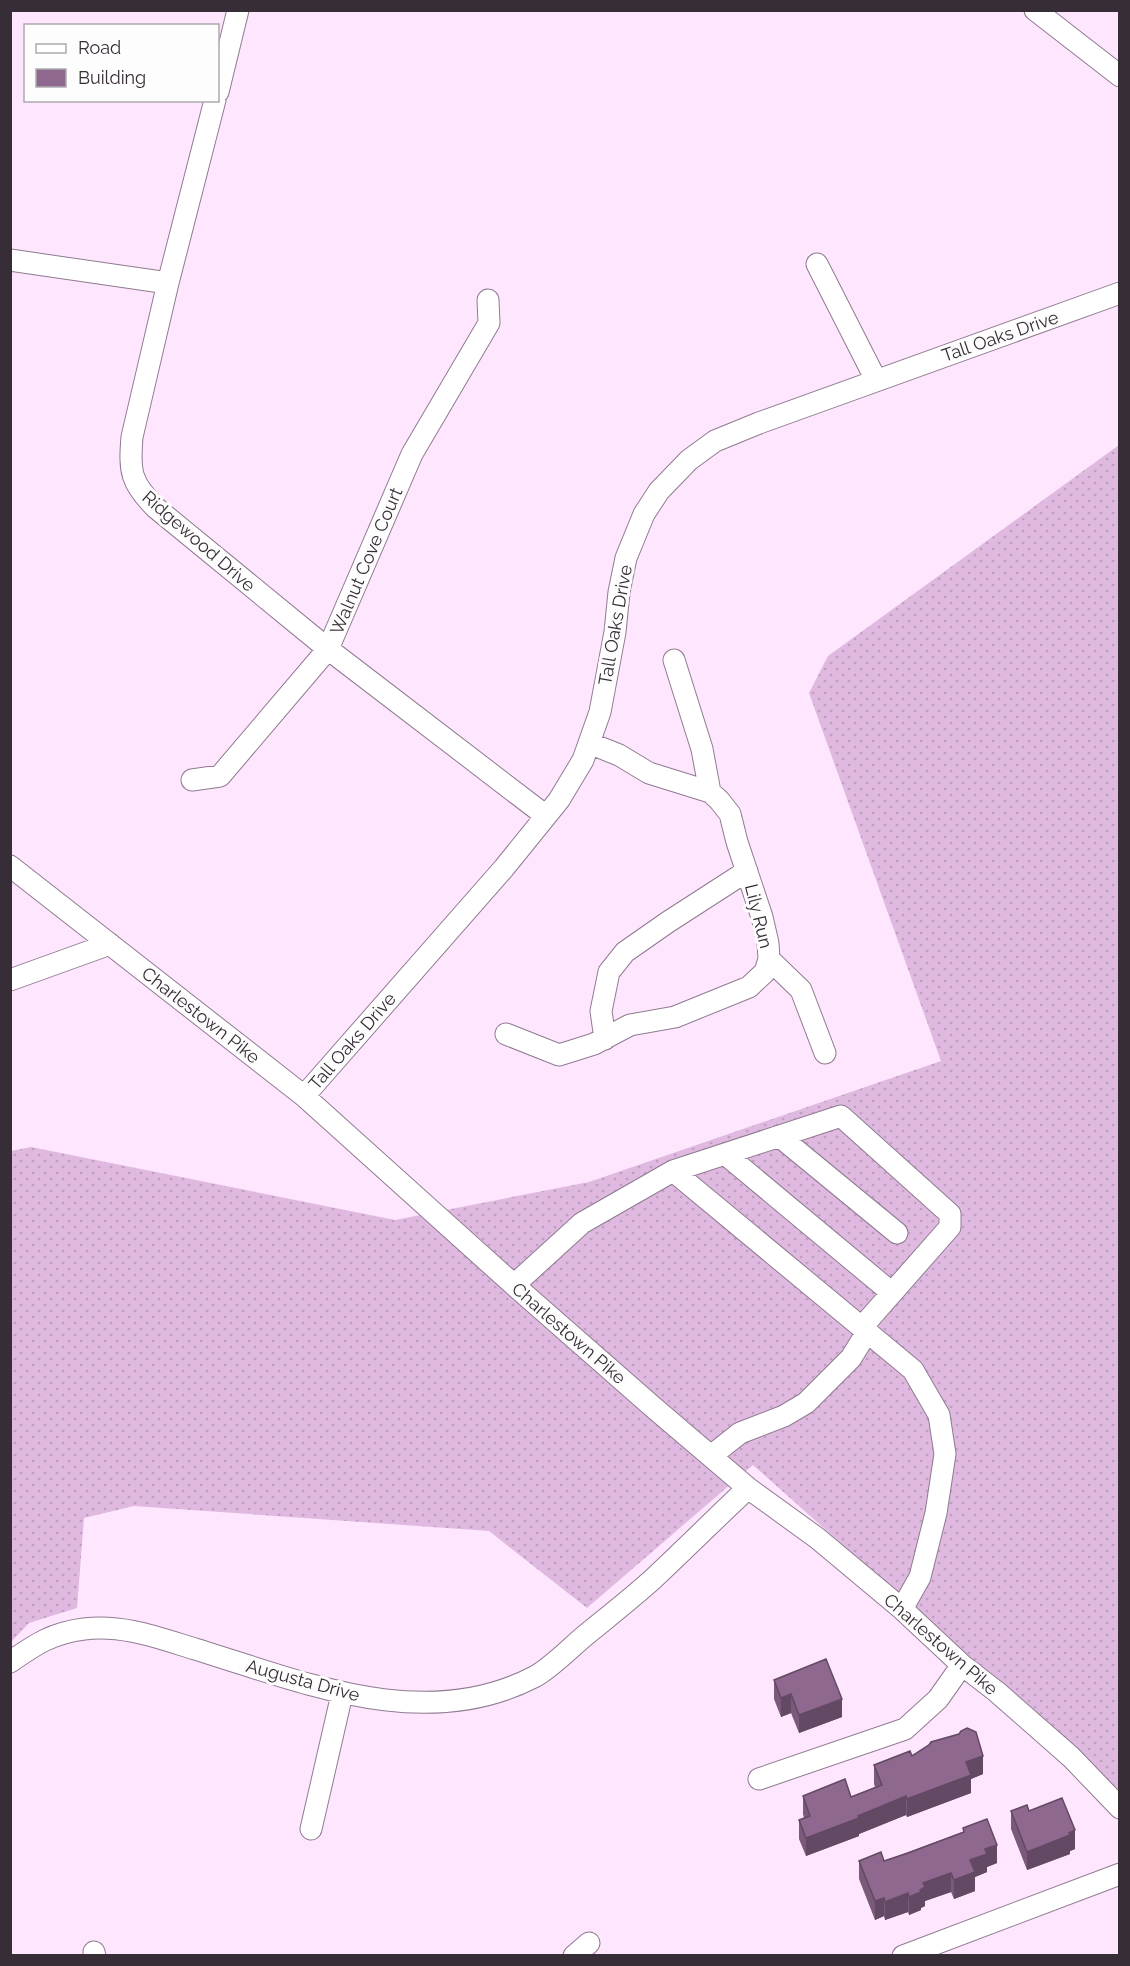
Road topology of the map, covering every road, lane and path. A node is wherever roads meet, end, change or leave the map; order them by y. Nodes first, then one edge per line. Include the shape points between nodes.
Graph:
1 (238, 10) edge
2 (1035, 10) edge
3 (1119, 76) edge
4 (219, 88) edge
5 (214, 102) edge
6 (10, 260) edge
7 (817, 264) dead end
8 (168, 283) junction
9 (1119, 293) edge
10 (488, 300) dead end
11 (876, 380) junction
12 (328, 649) junction
13 (674, 660) dead end
14 (589, 743) junction
15 (192, 780) dead end
16 (710, 792) junction
17 (546, 816) junction
18 (10, 866) edge
19 (747, 871) junction
20 (110, 944) junction
21 (770, 959) junction
22 (10, 980) edge
23 (506, 1034) dead end
24 (605, 1039) junction
25 (825, 1053) dead end
26 (304, 1096) junction
27 (779, 1136) junction
28 (725, 1154) junction
29 (673, 1171) junction
30 (897, 1233) dead end
31 (514, 1285) junction
32 (892, 1293) junction
33 (864, 1330) junction
34 (711, 1456) junction
35 (748, 1488) junction
36 (902, 1609) junction
37 (10, 1662) edge
38 (962, 1665) junction
39 (342, 1694) junction
40 (759, 1779) dead end
41 (1119, 1808) edge
42 (311, 1829) dead end
43 (1119, 1874) edge
44 (903, 1956) edge

1 - 4 street
2 - 3 street
5 - 8 street, Ridgewood Drive
6 - 8 street
7 - 11 street
8 - 12 street, Ridgewood Drive via 132,437 130,456 135,484 156,508
9 - 11 street, Tall Oaks Drive
10 - 12 street, Walnut Cove Court via 489,323 412,454
11 - 14 street, Tall Oaks Drive via 715,441 689,460 659,491 644,514 626,558 600,712
12 - 15 street, Walnut Cove Court via 220,776
12 - 17 street, Ridgewood Drive
13 - 16 street via 702,748
14 - 16 street via 649,773
14 - 17 street, Tall Oaks Drive via 583,760
16 - 19 street, Lily Run via 730,814
17 - 26 street, Tall Oaks Drive
18 - 20 street, Charlestown Pike
19 - 21 street, Lily Run
19 - 24 street via 625,952 609,972 601,1011
20 - 22 street
20 - 26 street, Charlestown Pike
21 - 24 street, Lily Run via 765,972 749,987 675,1017 630,1026
21 - 25 street via 801,990
23 - 24 street, Lily Run via 559,1055
26 - 31 street, Charlestown Pike
27 - 28 street
27 - 30 street
27 - 32 street via 841,1116 950,1214 950,1227
28 - 29 street
28 - 32 street
29 - 31 street via 582,1223
29 - 33 street
31 - 34 street, Charlestown Pike
32 - 33 street
33 - 34 street via 851,1358 806,1403 740,1433
33 - 36 street via 913,1370 939,1415 945,1454 920,1577
34 - 35 street, Charlestown Pike
35 - 36 street, Charlestown Pike via 817,1538
35 - 39 street, Augusta Drive via 651,1580 536,1677 481,1695 441,1702 404,1703
36 - 38 street, Charlestown Pike
37 - 39 street, Augusta Drive via 39,1641 55,1636 85,1629 116,1629 150,1635
38 - 40 street via 938,1699 904,1730
38 - 41 street, Charlestown Pike via 1071,1757
39 - 42 street
43 - 44 street

